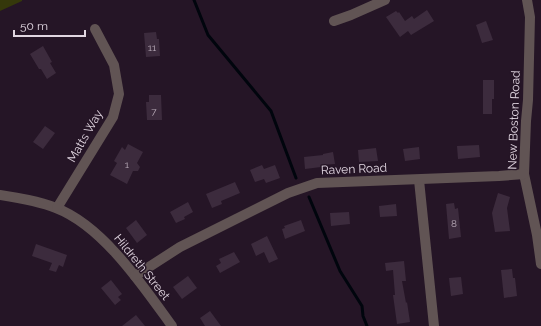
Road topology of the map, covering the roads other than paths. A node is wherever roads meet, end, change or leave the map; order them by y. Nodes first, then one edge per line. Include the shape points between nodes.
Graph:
1 (385, 0) edge
2 (526, 0) edge
3 (334, 21) dead end
4 (96, 29) dead end
5 (524, 174) junction
6 (419, 180) junction
7 (0, 195) edge
8 (57, 208) junction
9 (541, 264) edge
10 (135, 276) junction
11 (172, 326) edge
12 (434, 326) edge

1 - 3 street
2 - 5 street, New Boston Road via 530,17
4 - 8 street, Matts Way via 114,65 119,94 113,117
5 - 6 street, Raven Road
5 - 9 street, New Boston Road
6 - 10 street, Raven Road via 317,183 288,193 180,247
6 - 12 street
7 - 8 street, Hildreth Street via 29,199
8 - 10 street, Hildreth Street via 80,220 107,243
10 - 11 street, Hildreth Street

